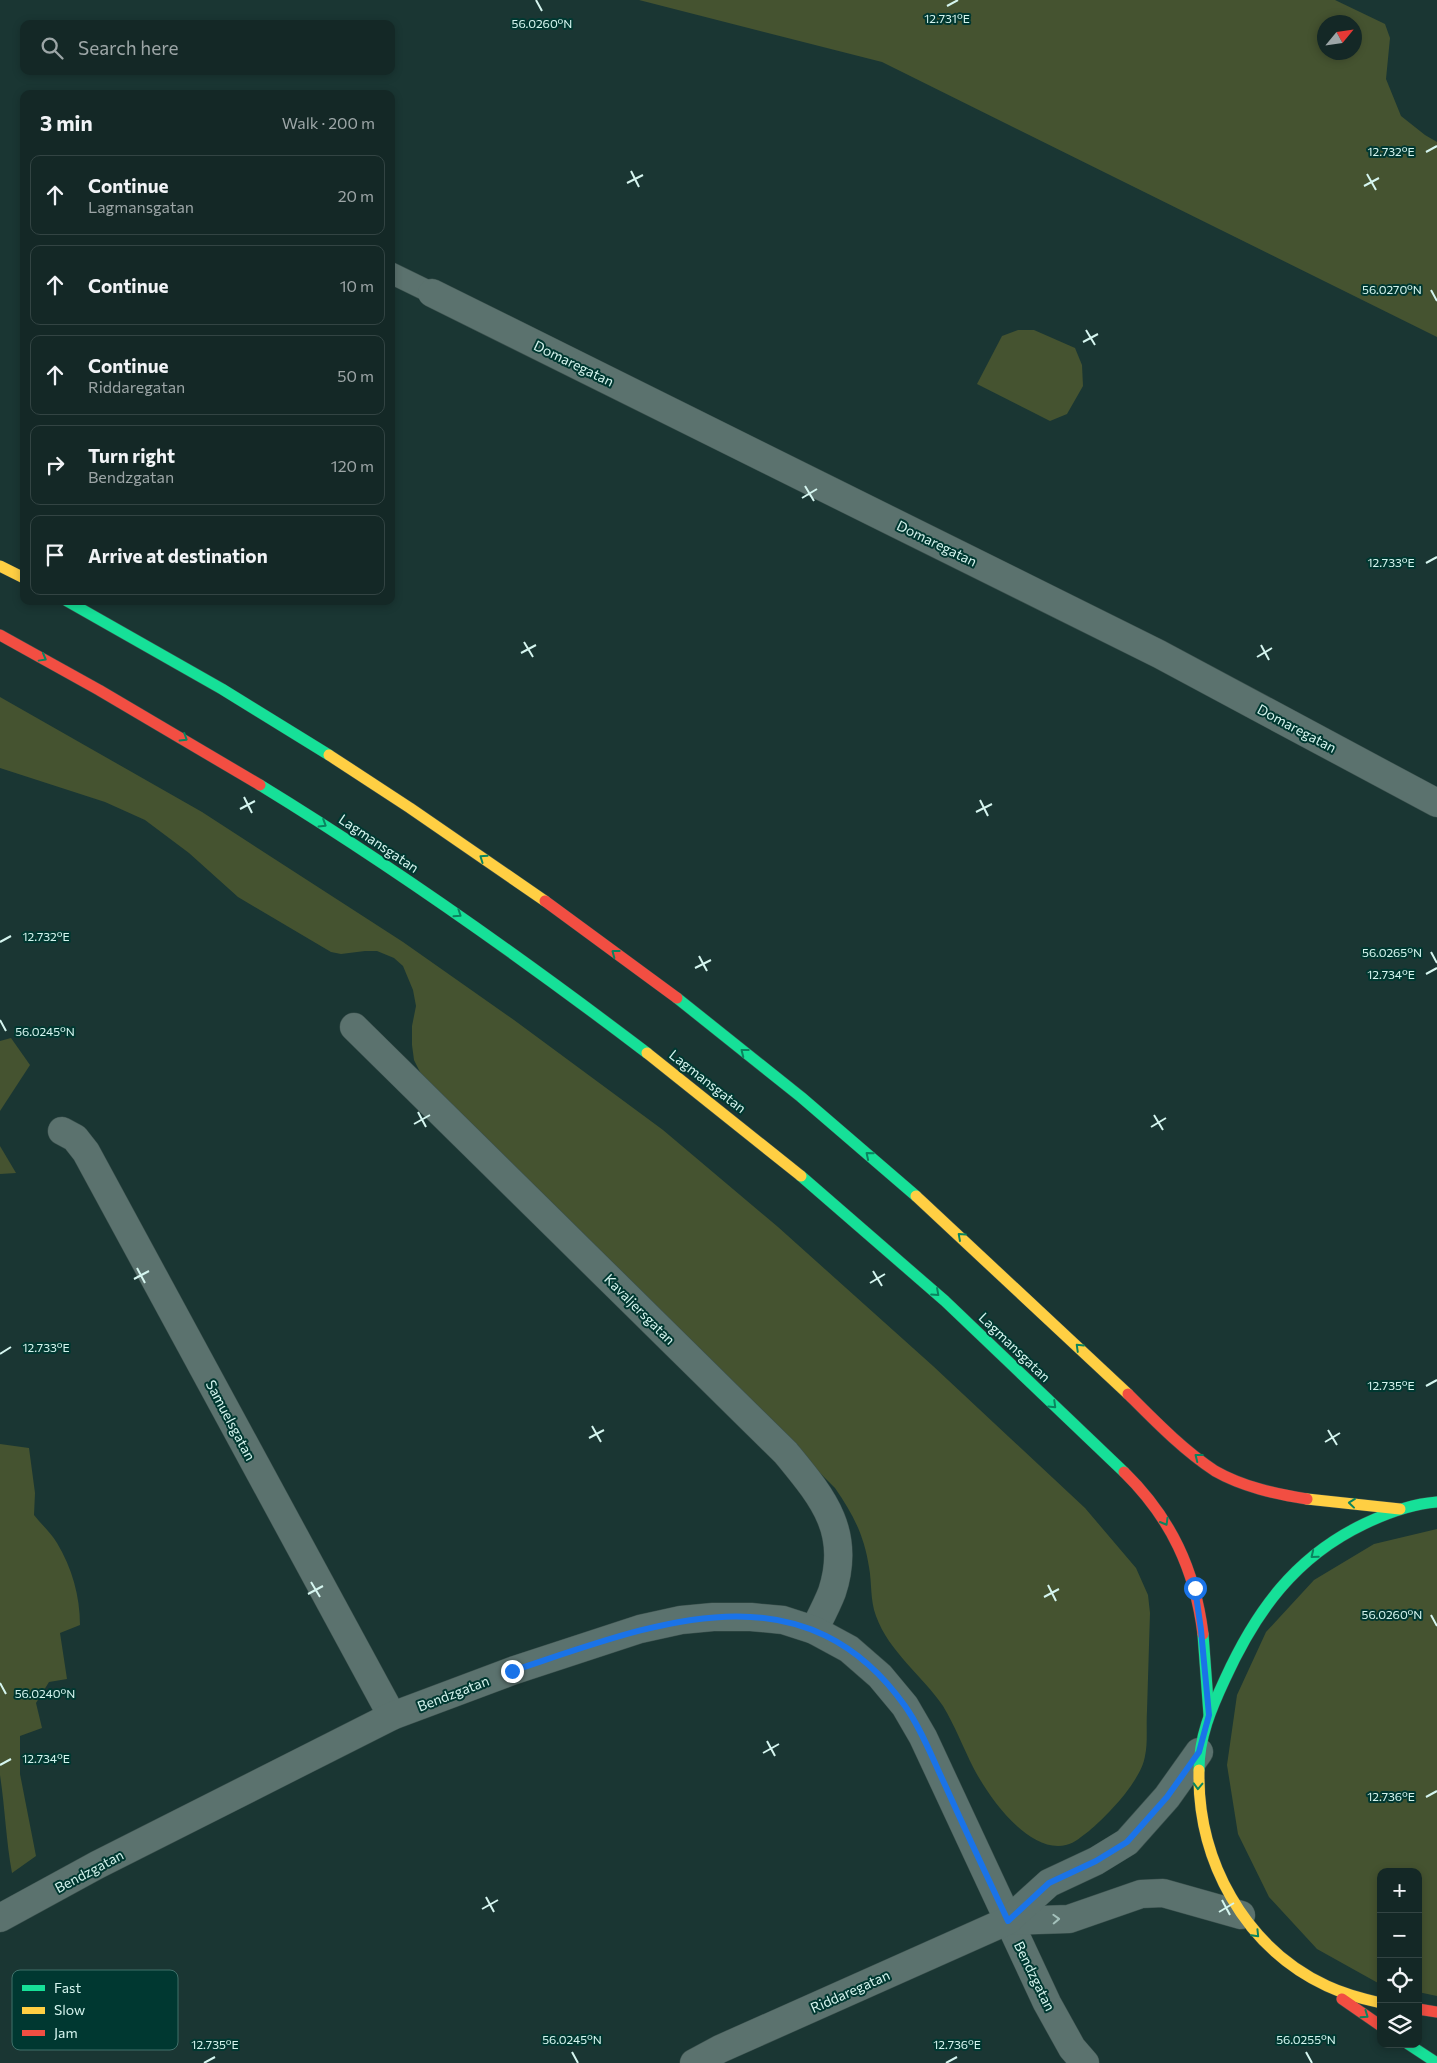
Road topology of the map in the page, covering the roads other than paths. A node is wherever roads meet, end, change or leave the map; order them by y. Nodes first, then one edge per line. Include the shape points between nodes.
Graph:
1 (395, 275) edge
2 (432, 293) joint
3 (0, 566) edge
4 (20, 576) edge
5 (74, 605) edge
6 (0, 635) edge
7 (1437, 803) edge
8 (354, 1027) dead end
9 (62, 1131) dead end
10 (1435, 1501) edge
11 (1400, 1508) junction
12 (814, 1630) junction
13 (1209, 1715) junction
14 (392, 1716) junction
15 (1199, 1752) junction
16 (1241, 1915) junction
17 (0, 1918) edge
18 (1008, 1921) junction
19 (1320, 1984) junction
20 (1377, 2001) edge
21 (1422, 2010) edge
22 (1437, 2012) edge
23 (1377, 2023) edge
24 (1414, 2048) edge
25 (1437, 2062) edge
26 (694, 2063) edge
27 (1085, 2063) edge

1 - 2 lane
2 - 7 street, Domaregatan via 1159,654
3 - 4 main road
11 -> 5 main road via 1276,1492 1220,1473 1170,1435 906,1187 801,1096 691,1010 467,846 269,718
6 -> 13 main road, Lagmansgatan via 158,722 336,832 519,956 685,1081 906,1266 967,1321 1154,1504 1195,1588
8 - 12 street, Kavaljersgatan via 786,1454 819,1493 837,1535 837,1568 832,1592
9 - 14 street, Samuelsgatan via 75,1138 86,1152
10 - 11 main road
11 -> 13 main road via 1356,1526 1314,1554 1290,1577 1251,1625
12 - 14 street, Bendzgatan via 783,1620 751,1616 681,1620 640,1629 512,1671
12 - 18 street, Bendzgatan via 849,1649 880,1676 905,1706 923,1736
13 - 15 main road
14 - 17 street, Bendzgatan
15 -> 16 main road via 1198,1798 1208,1852 1225,1892
15 - 18 street, Riddaregatan via 1167,1797 1127,1842 1049,1883
18 -> 16 street, Riddaregatan via 1069,1918 1141,1894 1163,1893
16 -> 19 main road via 1282,1960
18 - 26 street, Riddaregatan
18 - 27 street, Bendzgatan via 1047,2003 1072,2048
19 - 20 main road
19 -> 23 main road
21 - 22 main road
24 - 25 main road

